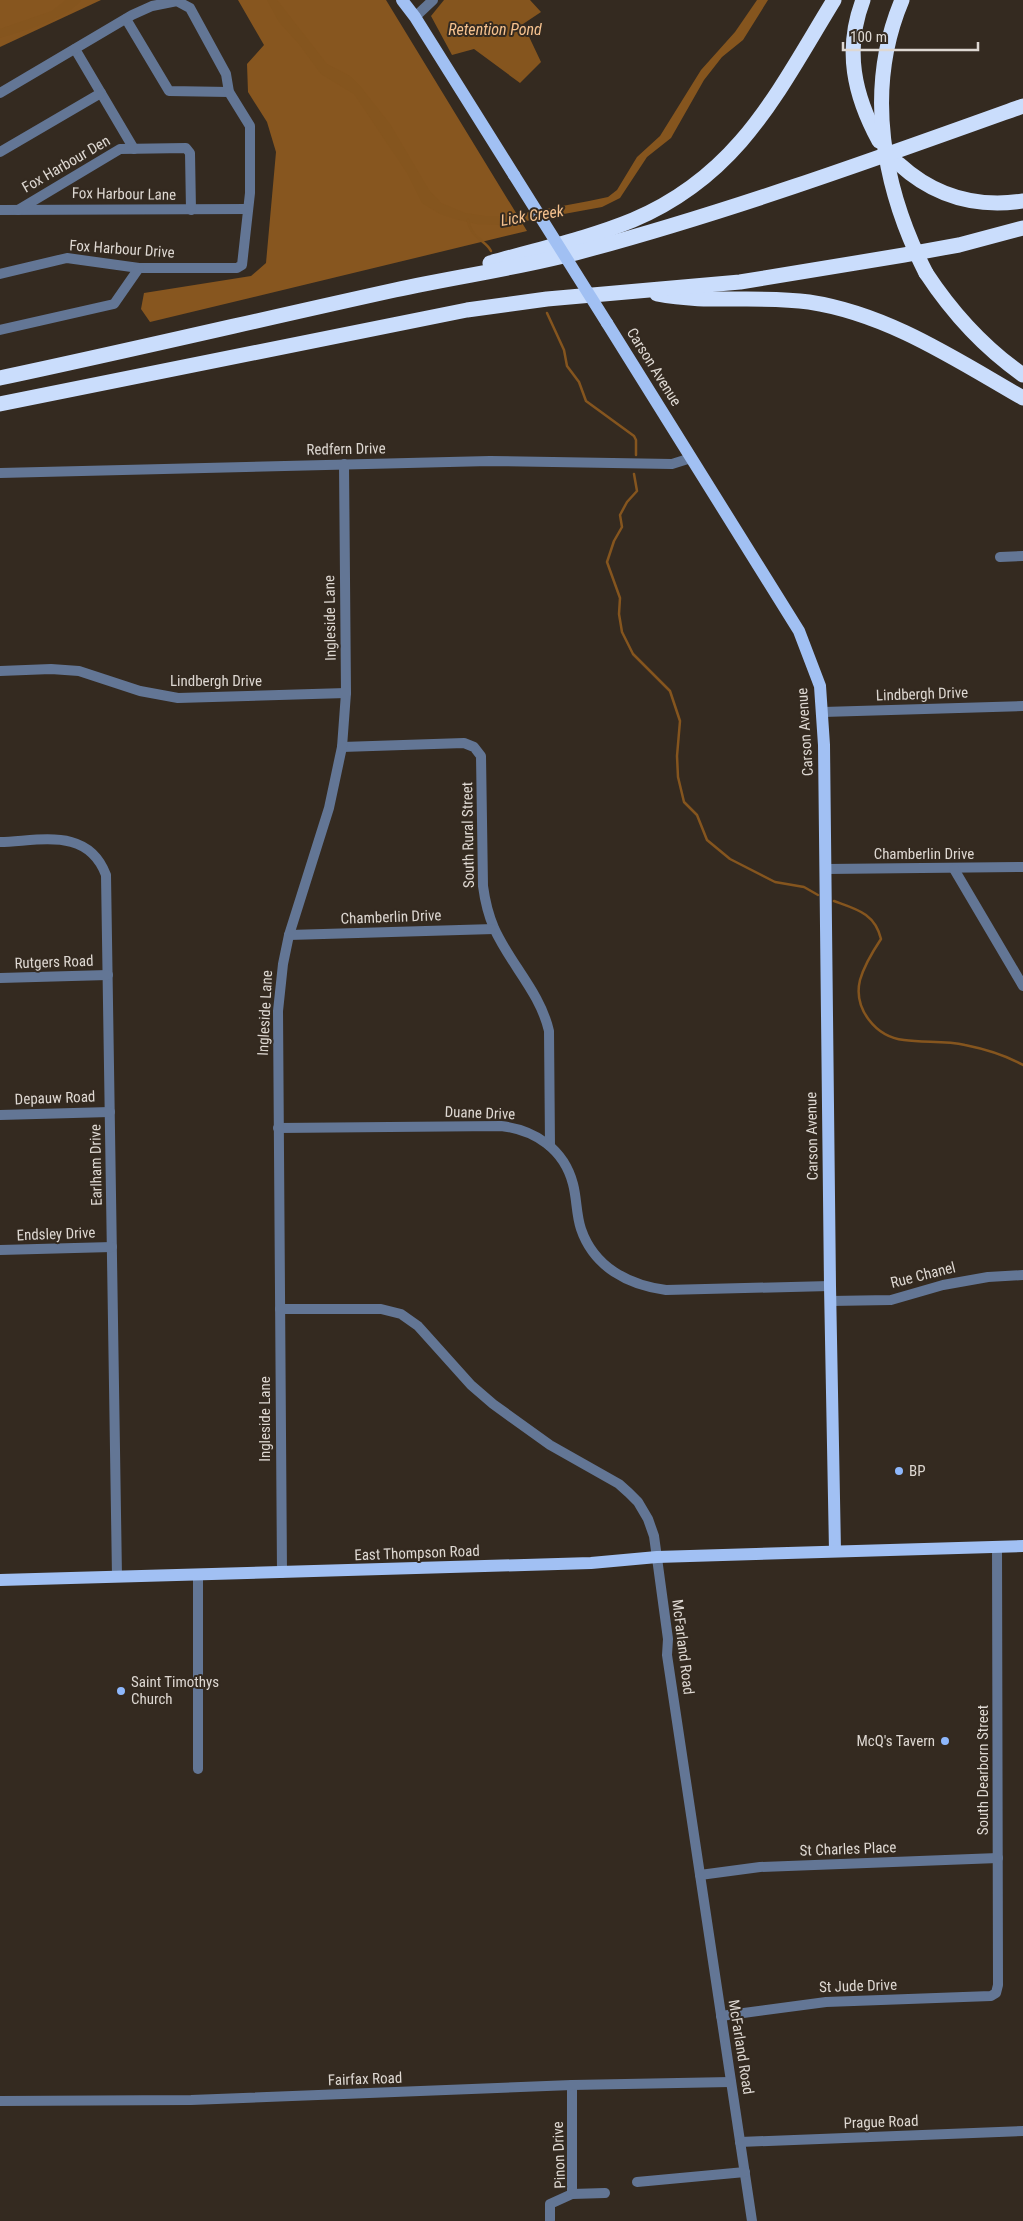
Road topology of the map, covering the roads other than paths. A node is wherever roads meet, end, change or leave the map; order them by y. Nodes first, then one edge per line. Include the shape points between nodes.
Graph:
1 (402, 0) edge
2 (433, 0) edge
3 (834, 0) edge
4 (864, 0) edge
5 (902, 0) edge
6 (415, 18) junction
7 (126, 19) junction
8 (75, 49) junction
9 (229, 92) junction
10 (0, 93) edge
11 (101, 93) junction
12 (1023, 106) edge
13 (1023, 112) edge
14 (942, 135) junction
15 (134, 149) junction
16 (0, 152) edge
17 (1023, 202) edge
18 (248, 209) junction
19 (0, 210) edge
20 (18, 210) junction
21 (191, 210) junction
22 (1023, 228) edge
23 (139, 268) junction
24 (0, 274) edge
25 (427, 283) junction
26 (638, 290) junction
27 (0, 330) edge
28 (1023, 375) edge
29 (0, 378) edge
30 (1023, 398) edge
31 (0, 404) edge
32 (690, 458) junction
33 (344, 464) junction
34 (0, 473) edge
35 (1023, 556) edge
36 (1000, 557) dead end
37 (0, 671) edge
38 (346, 693) junction
39 (1023, 706) edge
40 (823, 712) junction
41 (342, 747) junction
42 (0, 842) edge
43 (1023, 867) edge
44 (826, 869) junction
45 (954, 869) junction
46 (494, 928) junction
47 (289, 935) junction
48 (108, 975) junction
49 (0, 978) edge
50 (1023, 986) edge
51 (110, 1112) junction
52 (0, 1115) edge
53 (278, 1128) junction
54 (550, 1146) junction
55 (112, 1247) junction
56 (0, 1250) edge
57 (1023, 1275) edge
58 (830, 1286) junction
59 (830, 1301) junction
60 (280, 1309) junction
61 (997, 1546) junction
62 (1023, 1546) edge
63 (834, 1551) junction
64 (656, 1557) junction
65 (282, 1573) junction
66 (198, 1575) junction
67 (117, 1577) junction
68 (0, 1580) edge
69 (198, 1770) dead end
70 (998, 1858) junction
71 (700, 1875) junction
72 (996, 1993) joint
73 (721, 2016) junction
74 (731, 2082) junction
75 (572, 2085) junction
76 (0, 2100) edge
77 (1023, 2131) edge
78 (740, 2142) junction
79 (745, 2172) junction
80 (637, 2182) dead end
81 (572, 2194) junction
82 (605, 2194) dead end
83 (550, 2220) edge
84 (752, 2221) edge

1 - 6 main road, Carson Avenue
2 - 6 street
3 - 25 highway via 758,123 692,188 632,220
4 - 17 highway, bridge via 854,36 854,76 865,115 879,141 898,164 922,183 952,197 992,204
5 - 28 highway, bridge via 891,29 883,89 884,144 900,216 926,274 945,302 975,336
6 - 32 main road, Carson Avenue, bridge
7 - 8 street
7 - 9 street via 169,91
7 - 9 street via 152,6 183,2 190,8 224,71
8 - 10 street
8 - 11 street
9 - 18 street via 250,126
11 - 15 street
11 - 16 street
12 - 14 highway
13 - 14 highway
14 - 25 highway via 657,230 516,267
15 - 20 street, Fox Harbour Den via 120,149
15 - 21 street, Fox Harbour Den via 188,149
18 - 21 street, Fox Harbour Lane
18 - 23 street, Fox Harbour Drive via 242,265 237,268
19 - 20 street, Fox Harbour Lane
20 - 21 street, Fox Harbour Lane
22 - 26 highway via 959,245 848,266 740,282
23 - 24 street, Fox Harbour Drive via 66,258
23 - 27 street via 114,304
25 - 29 highway
26 - 30 highway via 682,299 808,302 854,313 905,332
26 - 31 highway via 458,311
32 - 33 street, Redfern Drive via 672,464 490,460
32 - 40 main road, Carson Avenue via 799,631 818,680
33 - 34 street, Redfern Drive
33 - 38 street, Ingleside Lane
35 - 36 street
37 - 38 street, Lindbergh Drive via 79,671 140,691 178,698
38 - 41 street, Ingleside Lane
39 - 40 street, Lindbergh Drive
40 - 44 main road, Carson Avenue
41 - 46 street, South Rural Street via 464,743 477,749 482,761 483,886
41 - 47 street, Ingleside Lane via 329,808
42 - 48 street, Earlham Drive via 64,840 77,842 94,853 106,874
43 - 45 street, Chamberlin Drive
44 - 45 street, Chamberlin Drive
44 - 58 main road, Carson Avenue
45 - 50 street
46 - 47 street, Chamberlin Drive
46 - 54 street, South Rural Street via 540,1003 547,1022
47 - 53 street, Ingleside Lane via 278,1011
48 - 49 street, Rutgers Road
48 - 51 street, Earlham Drive
51 - 52 street, Depauw Road
51 - 55 street, Earlham Drive
53 - 54 street, Duane Drive via 501,1126 530,1132
53 - 60 street, Ingleside Lane
54 - 58 street, Duane Drive via 571,1176 578,1218 587,1242 608,1268 626,1279 645,1287 666,1290
55 - 56 street, Endsley Drive
55 - 67 street, Earlham Drive
57 - 59 street, Rue Chanel via 943,1284 892,1300
58 - 59 main road, Carson Avenue
59 - 63 main road, Carson Avenue
60 - 64 street, McFarland Road via 381,1309 412,1320 471,1385 493,1404 550,1445 629,1493 648,1519
60 - 65 street, Ingleside Lane
61 - 62 main road
61 - 63 main road, East Thompson Road
61 - 70 street, South Dearborn Street
63 - 64 main road, East Thompson Road
64 - 65 main road, East Thompson Road via 590,1563
64 - 71 street, McFarland Road via 668,1639 667,1655
65 - 66 main road, East Thompson Road
66 - 67 main road, East Thompson Road
66 - 69 street
67 - 68 main road, East Thompson Road
70 - 71 street, St Charles Place via 760,1867
70 - 72 street, South Dearborn Street
71 - 73 street, McFarland Road
72 - 73 street, St Jude Drive via 991,1996 826,2002
73 - 74 street, McFarland Road
74 - 75 street, Fairfax Road
74 - 78 street, McFarland Road
75 - 76 street, Fairfax Road via 191,2100
75 - 81 street, Pinon Drive
77 - 78 street, Prague Road
78 - 79 street, McFarland Road
79 - 80 street
79 - 84 street, McFarland Road
81 - 82 street, Pinon Drive
81 - 83 street via 550,2204

